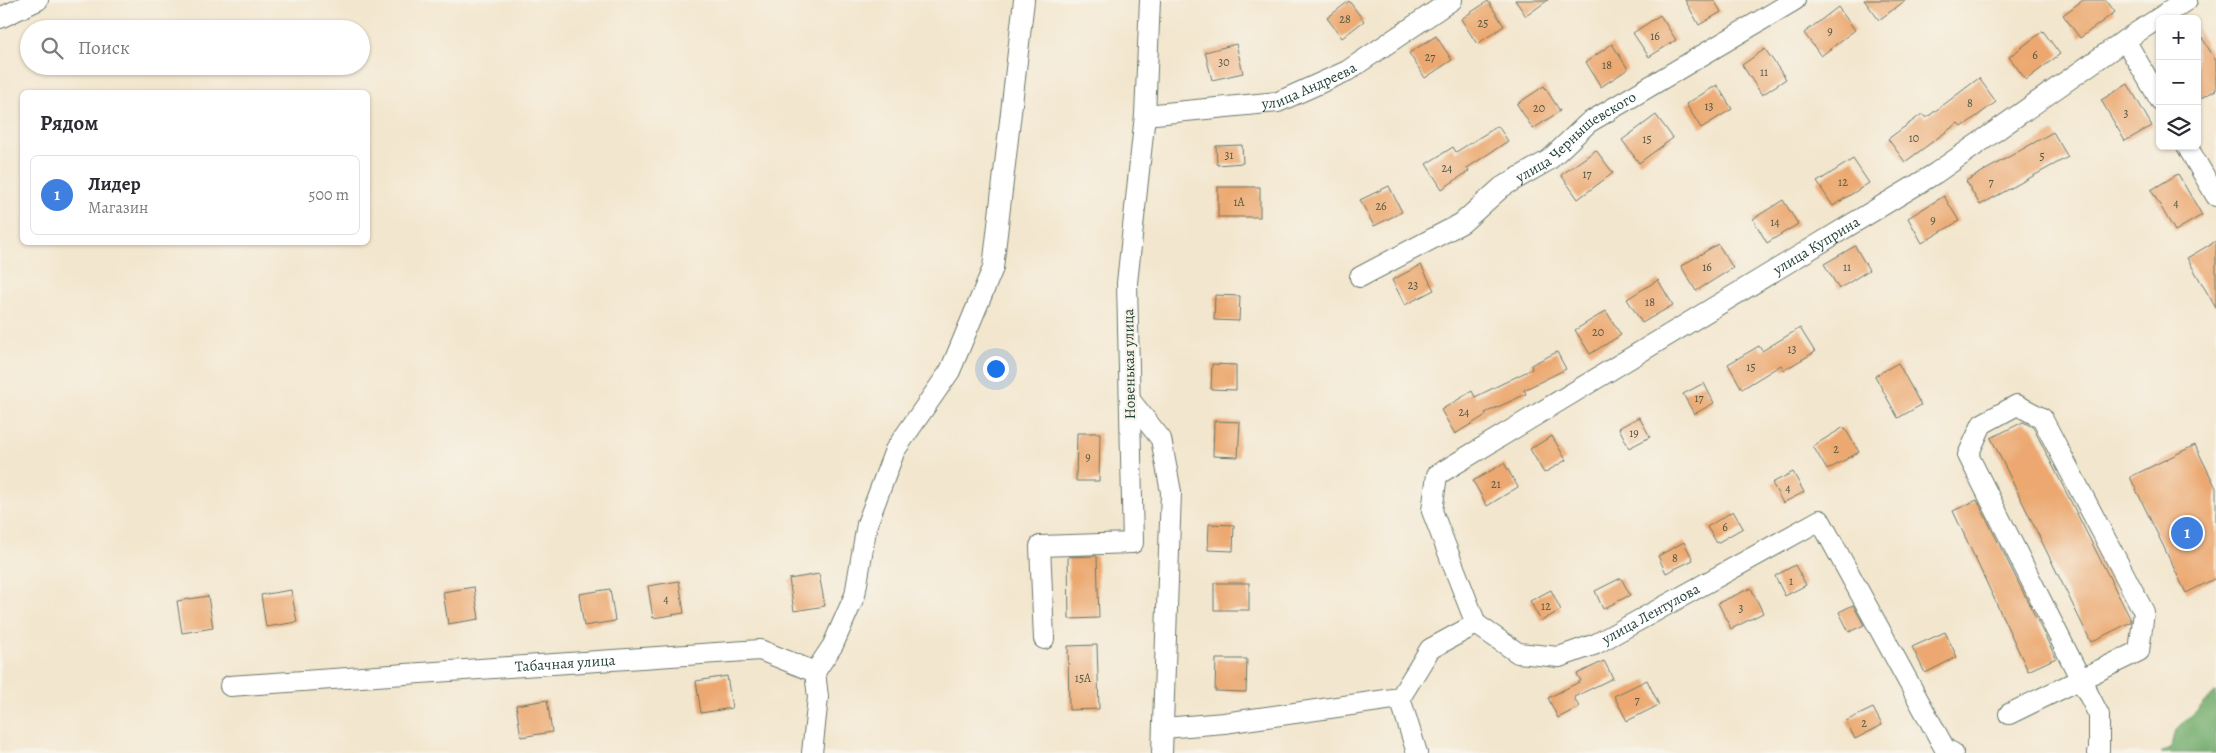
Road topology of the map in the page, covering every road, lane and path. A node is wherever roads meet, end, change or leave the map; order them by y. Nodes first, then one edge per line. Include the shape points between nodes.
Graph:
1 (38, 0) edge
2 (1024, 0) edge
3 (1150, 0) edge
4 (1452, 0) edge
5 (1795, 0) edge
6 (2187, 0) edge
7 (0, 18) edge
8 (2125, 40) junction
9 (2156, 93) edge
10 (1145, 115) junction
11 (2189, 150) edge
12 (2216, 196) edge
13 (1360, 277) dead end
14 (1130, 400) junction
15 (1476, 624) junction
16 (1044, 639) dead end
17 (815, 672) junction
18 (2081, 680) junction
19 (230, 686) dead end
20 (1400, 698) junction
21 (2008, 714) dead end
22 (1164, 728) junction
23 (1945, 752) edge
24 (812, 753) edge
25 (1162, 753) edge
26 (1417, 753) edge
27 (2098, 753) edge

1 - 7 street
2 - 17 street via 994,268 950,371 895,450 867,524 855,595 833,645
3 - 10 street, Новенькая улица
4 - 10 street, улица Андреева via 1346,71 1278,102
5 - 13 street, улица Чернышевского via 1588,123 1549,160 1502,187 1462,223
6 - 8 street, улица Куприна
8 - 9 street
8 - 15 street, улица Куприна via 1936,173 1436,475 1432,511
10 - 14 street, Новенькая улица via 1127,283
11 - 12 street
14 - 16 street, Новенькая улица via 1133,543 1040,546
14 - 22 street via 1161,439 1171,492
15 - 20 street via 1430,650
15 - 23 street, улица Лентулова via 1518,653 1558,657 1596,644 1820,520
17 - 19 street, Табачная улица via 760,650
17 - 24 street via 818,697
18 - 18 street via 2138,650 2144,612 2042,418 2017,405 1982,424 1968,455
18 - 21 street
18 - 27 street via 2099,715
20 - 22 street via 1224,723
20 - 26 street
22 - 25 street

